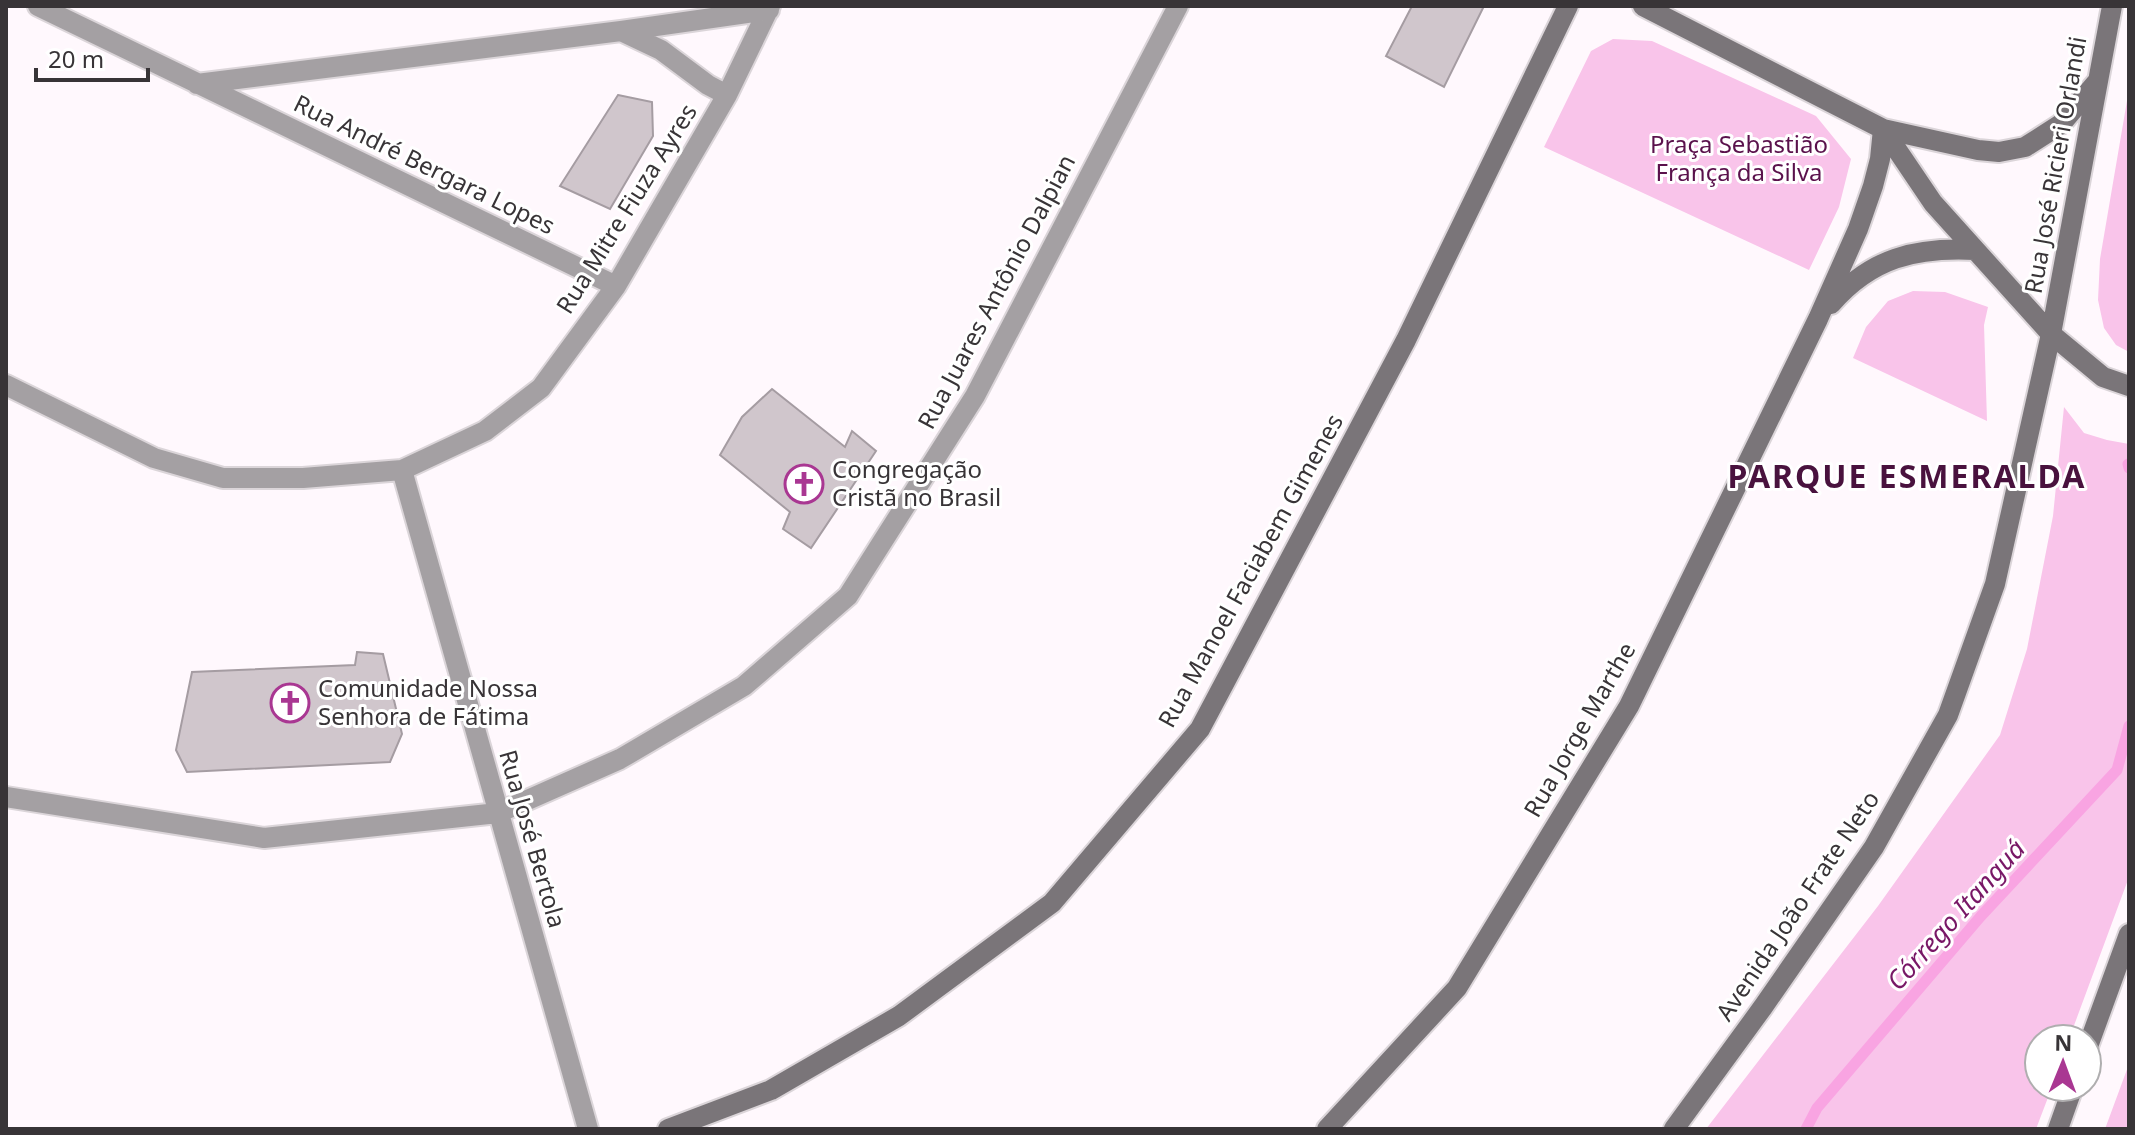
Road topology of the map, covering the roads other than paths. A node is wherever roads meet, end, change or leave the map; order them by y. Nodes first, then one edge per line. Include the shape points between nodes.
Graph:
1 (38, 6) edge
2 (1178, 6) edge
3 (1568, 6) edge
4 (1643, 6) edge
5 (2112, 6) edge
6 (770, 8) edge
7 (621, 31) junction
8 (2098, 80) junction
9 (197, 84) junction
10 (727, 95) junction
11 (1883, 129) junction
12 (1975, 250) junction
13 (616, 286) junction
14 (1818, 319) junction
15 (2051, 334) junction
16 (6, 385) edge
17 (2129, 386) edge
18 (402, 470) junction
19 (6, 797) edge
20 (498, 813) junction
21 (2129, 934) edge
22 (2096, 1023) edge
23 (2067, 1103) edge
24 (588, 1129) edge
25 (668, 1129) edge
26 (1327, 1129) edge
27 (1674, 1129) edge
28 (2058, 1129) edge

1 - 9 street, Rua André Bergara Lopes
2 - 20 street, Rua Juares Antônio Dalpian via 975,396 848,596 744,686 620,759
3 - 25 street, Rua Manoel Faciabem Gimenes via 1406,340 1200,729 1052,903 899,1016 771,1090
4 - 11 street
5 - 8 street, Rua José Ricieri Orlandi
6 - 7 street
6 - 10 street, Rua Mitre Fiuza Ayres
7 - 9 street
7 - 10 street via 661,50
8 - 11 street via 2061,124 2025,147 1978,150
8 - 15 street, Rua José Ricieri Orlandi
9 - 13 street, Rua André Bergara Lopes
10 - 13 street, Rua Mitre Fiuza Ayres
11 - 12 street via 1933,203
11 - 14 street, Rua Jorge Marthe via 1873,186
12 - 14 street, Rua Jorge Marthe via 1942,248 1893,259 1860,276
12 - 15 street
13 - 18 street, Rua Mitre Fiuza Ayres via 541,388 485,431
14 - 26 street, Rua Jorge Marthe via 1629,706 1457,988
15 - 17 street via 2103,377
15 - 27 street, Avenida João Frate Neto via 1995,584 1948,715 1874,847
16 - 18 street, Rua Mitre Fiuza Ayres via 154,458 223,478
18 - 20 street, Rua José Bertola
19 - 20 street, Rua Juares Antônio Dalpian via 264,838
20 - 24 street, Rua José Bertola
21 - 22 street
23 - 28 street

